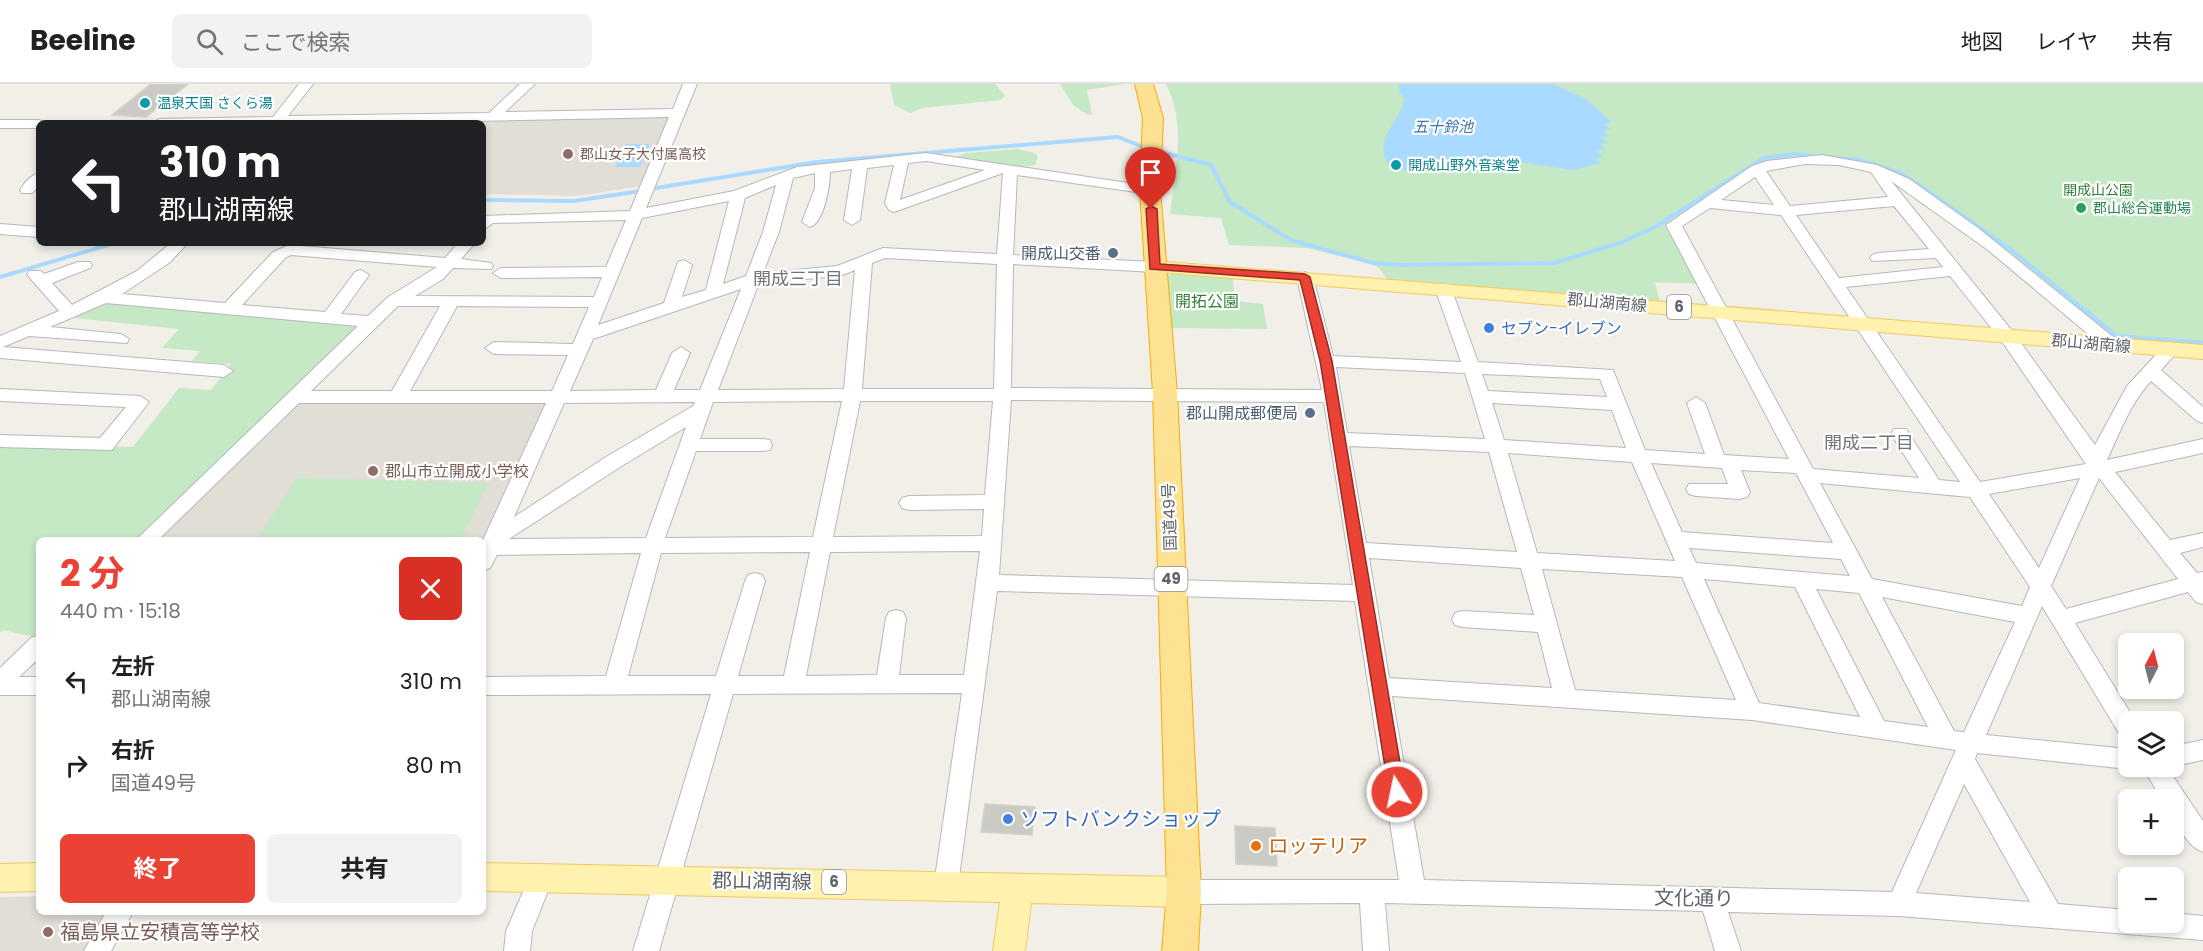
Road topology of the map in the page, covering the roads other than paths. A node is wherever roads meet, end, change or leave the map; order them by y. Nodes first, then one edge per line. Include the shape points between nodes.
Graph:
1 (306, 84) edge
2 (528, 84) edge
3 (690, 84) edge
4 (1144, 84) edge
5 (678, 113) junction
6 (494, 115) junction
7 (278, 120) edge
8 (313, 120) edge
9 (0, 124) edge
10 (33, 124) edge
11 (0, 135) edge
12 (902, 160) junction
13 (860, 165) junction
14 (823, 168) junction
15 (1006, 169) junction
16 (1876, 169) junction
17 (1757, 170) junction
18 (786, 176) junction
19 (36, 180) edge
20 (27, 190) dead end
21 (1150, 190) junction
22 (738, 195) junction
23 (1898, 201) junction
24 (1707, 203) junction
25 (1785, 210) junction
26 (634, 215) junction
27 (852, 220) dead end
28 (486, 222) edge
29 (810, 222) dead end
30 (0, 229) edge
31 (32, 231) edge
32 (178, 246) edge
33 (465, 246) edge
34 (1941, 253) junction
35 (1878, 258) dead end
36 (1005, 259) junction
37 (450, 262) junction
38 (864, 262) junction
39 (84, 265) dead end
40 (684, 265) dead end
41 (485, 266) dead end
42 (1154, 267) junction
43 (1956, 271) junction
44 (611, 272) junction
45 (501, 273) dead end
46 (1305, 277) junction
47 (754, 279) junction
48 (363, 283) dead end
49 (1835, 283) junction
50 (1443, 288) junction
51 (713, 294) junction
52 (101, 297) junction
53 (394, 301) junction
54 (451, 302) junction
55 (599, 302) junction
56 (671, 307) junction
57 (229, 309) junction
58 (1720, 311) junction
59 (69, 312) junction
60 (329, 318) junction
61 (373, 322) junction
62 (1863, 323) junction
63 (26, 330) junction
64 (2007, 336) junction
65 (121, 339) dead end
66 (0, 342) edge
67 (583, 343) junction
68 (2112, 345) junction
69 (494, 348) dead end
70 (2171, 349) junction
71 (0, 352) edge
72 (2203, 352) edge
73 (681, 353) dead end
74 (1326, 361) junction
75 (1473, 367) junction
76 (2150, 370) junction
77 (224, 371) dead end
78 (1165, 393) junction
79 (1002, 394) junction
80 (0, 395) edge
81 (1332, 396) junction
82 (558, 397) junction
83 (662, 397) junction
84 (852, 397) junction
85 (293, 398) junction
86 (397, 398) junction
87 (1482, 398) junction
88 (1696, 403) dead end
89 (704, 404) junction
90 (1618, 405) junction
91 (2203, 417) edge
92 (1900, 434) dead end
93 (1339, 440) junction
94 (0, 441) edge
95 (689, 445) junction
96 (763, 445) dead end
97 (1497, 446) junction
98 (2203, 446) edge
99 (1638, 455) junction
100 (1723, 461) junction
101 (2097, 466) junction
102 (1804, 471) junction
103 (1934, 487) junction
104 (1696, 489) dead end
105 (1973, 490) junction
106 (993, 502) junction
107 (909, 503) dead end
108 (149, 537) edge
109 (1674, 539) junction
110 (2203, 540) edge
111 (990, 543) junction
112 (820, 545) junction
113 (652, 548) junction
114 (2165, 549) junction
115 (489, 550) edge
116 (1358, 550) junction
117 (1849, 552) junction
118 (1530, 560) junction
119 (1688, 570) junction
120 (1801, 580) junction
121 (755, 581) dead end
122 (988, 584) junction
123 (1867, 586) junction
124 (2199, 586) edge
125 (2042, 588) junction
126 (1172, 589) junction
127 (1364, 593) junction
128 (2028, 616) junction
129 (896, 618) dead end
130 (1462, 619) dead end
131 (2060, 619) junction
132 (1547, 624) junction
133 (36, 647) edge
134 (0, 684) edge
135 (793, 684) junction
136 (886, 684) junction
137 (974, 684) junction
138 (615, 685) junction
139 (724, 685) junction
140 (36, 686) edge
141 (486, 686) edge
142 (1378, 686) junction
143 (1566, 698) junction
144 (1752, 711) junction
145 (2118, 712) edge
146 (1877, 729) junction
147 (1947, 740) junction
148 (2203, 750) edge
149 (1967, 752) junction
150 (2184, 754) edge
151 (2118, 759) edge
152 (2160, 777) edge
153 (2203, 841) edge
154 (36, 877) edge
155 (486, 877) edge
156 (0, 878) edge
157 (541, 878) junction
158 (667, 879) junction
159 (945, 885) junction
160 (1017, 890) junction
161 (1372, 891) junction
162 (1184, 892) junction
163 (1414, 893) junction
164 (1712, 898) junction
165 (1899, 904) junction
166 (118, 915) edge
167 (2052, 918) junction
168 (2203, 928) edge
169 (97, 951) edge
170 (517, 951) edge
171 (646, 951) edge
172 (1009, 951) edge
173 (1180, 951) edge
174 (1376, 951) edge
175 (1728, 951) edge

1 - 7 street
2 - 6 street
3 - 5 street
4 - 21 highway, 国道49号 / 49 via 1153,118
5 - 6 street
5 - 26 street
6 - 8 street
9 - 10 street
10 - 11 street
12 - 13 street
12 - 15 street via 926,157
12 - 15 street via 894,207
13 - 14 street
13 - 27 street
14 - 18 street
14 - 29 street via 822,188
15 - 21 street
15 - 36 street
16 - 17 street via 1804,160 1778,162
16 - 23 street
16 - 68 street via 1900,179 1994,246
17 - 24 street
17 - 25 street
18 - 22 street
18 - 47 street
19 - 20 street
21 - 42 highway, 国道49号 / 49
22 - 26 street
22 - 51 street
23 - 25 street
23 - 34 street
24 - 25 street
24 - 58 street via 1674,225
25 - 49 street
26 - 28 street
26 - 44 street
30 - 31 street
32 - 52 street via 172,254
33 - 37 street
34 - 35 street
34 - 43 street
36 - 38 street via 883,253
36 - 42 street
36 - 79 street
37 - 41 street
37 - 53 street via 437,276
37 - 57 street via 289,250 279,255
38 - 47 street via 819,275
38 - 84 street
39 - 59 street via 38,277
40 - 56 street
42 - 46 main road, 郡山湖南線 / 6
42 - 78 highway, 国道49号 / 49
43 - 49 street
43 - 64 street
44 - 45 street
44 - 55 street
46 - 50 main road, 郡山湖南線 / 6
46 - 74 street
47 - 51 street
47 - 89 street
48 - 60 street via 345,297
49 - 62 street
50 - 58 main road, 郡山湖南線 / 6
50 - 75 street
51 - 56 street
52 - 57 street
52 - 59 street
53 - 54 street
53 - 61 street
54 - 55 street
54 - 86 street
55 - 67 street
56 - 67 street
57 - 60 street
58 - 62 main road, 郡山湖南線 / 6
58 - 102 street
59 - 63 street
60 - 61 street
61 - 85 street
62 - 64 main road, 郡山湖南線 / 6
62 - 105 street
63 - 65 street
63 - 66 street
64 - 68 main road, 郡山湖南線 / 6
64 - 101 street
67 - 69 street
67 - 82 street
68 - 70 main road, 郡山湖南線 / 6
70 - 72 main road, 郡山湖南線 / 6
70 - 76 street
71 - 77 street
73 - 83 street
74 - 75 street
74 - 81 street
75 - 87 street
75 - 90 street via 1607,374
76 - 91 street
76 - 101 street via 2118,415
78 - 79 street
78 - 81 street
78 - 126 highway, 国道49号 / 49
79 - 84 street
79 - 106 street
80 - 94 street via 140,402 105,445
81 - 93 street
82 - 83 street
82 - 86 street
82 - 115 street
83 - 89 street
84 - 89 street
84 - 112 street
85 - 86 street
85 - 108 street
87 - 90 street
87 - 97 street
88 - 100 street
89 - 95 street
89 - 115 street via 613,462
90 - 99 street
92 - 103 street
93 - 97 street
93 - 116 street
95 - 96 street
95 - 113 street
97 - 99 street
97 - 118 street
98 - 101 street
99 - 100 street
99 - 109 street
100 - 102 street
100 - 104 street via 1740,492
101 - 105 street
101 - 114 street
101 - 125 street
102 - 103 street
102 - 117 street
103 - 105 street
105 - 125 street
106 - 107 street
106 - 111 street
109 - 117 street
109 - 119 street
110 - 114 street
111 - 112 street
111 - 122 street
112 - 113 street
112 - 135 street
113 - 115 street
113 - 138 street
114 - 124 street
116 - 118 street
116 - 127 street
117 - 123 street
118 - 119 street
118 - 132 street
119 - 120 street
119 - 144 street
120 - 123 street
120 - 146 street
121 - 139 street
122 - 126 street
122 - 137 street
123 - 128 street
123 - 147 street
124 - 131 street
125 - 128 street
125 - 131 street
126 - 127 street
126 - 162 highway, 国道49号 / 49
127 - 142 street
128 - 149 street
129 - 136 street
130 - 132 street
131 - 145 street
132 - 143 street
133 - 134 street
134 - 140 street
135 - 136 street
135 - 139 street
136 - 137 street
137 - 159 street
138 - 139 street
138 - 141 street
139 - 158 street
142 - 143 street
142 - 163 street
143 - 144 street
144 - 146 street
146 - 147 street
147 - 149 street
148 - 150 street
149 - 151 street
149 - 165 street
149 - 167 street
152 - 153 street
154 - 156 main road
155 - 157 main road, 郡山湖南線 / 6
157 - 158 main road, 郡山湖南線 / 6
157 - 170 street via 519,931
158 - 159 main road, 郡山湖南線 / 6
158 - 171 street
159 - 160 main road, 郡山湖南線 / 6
160 - 162 main road, 郡山湖南線 / 6
160 - 172 main road
161 - 162 street, 文化通り
161 - 163 street, 文化通り
161 - 174 street
162 - 173 highway, 国道49号 / 49
163 - 164 street, 文化通り
164 - 165 street, 文化通り
164 - 175 street
165 - 167 street, 文化通り
166 - 169 street
167 - 168 street, 文化通り

